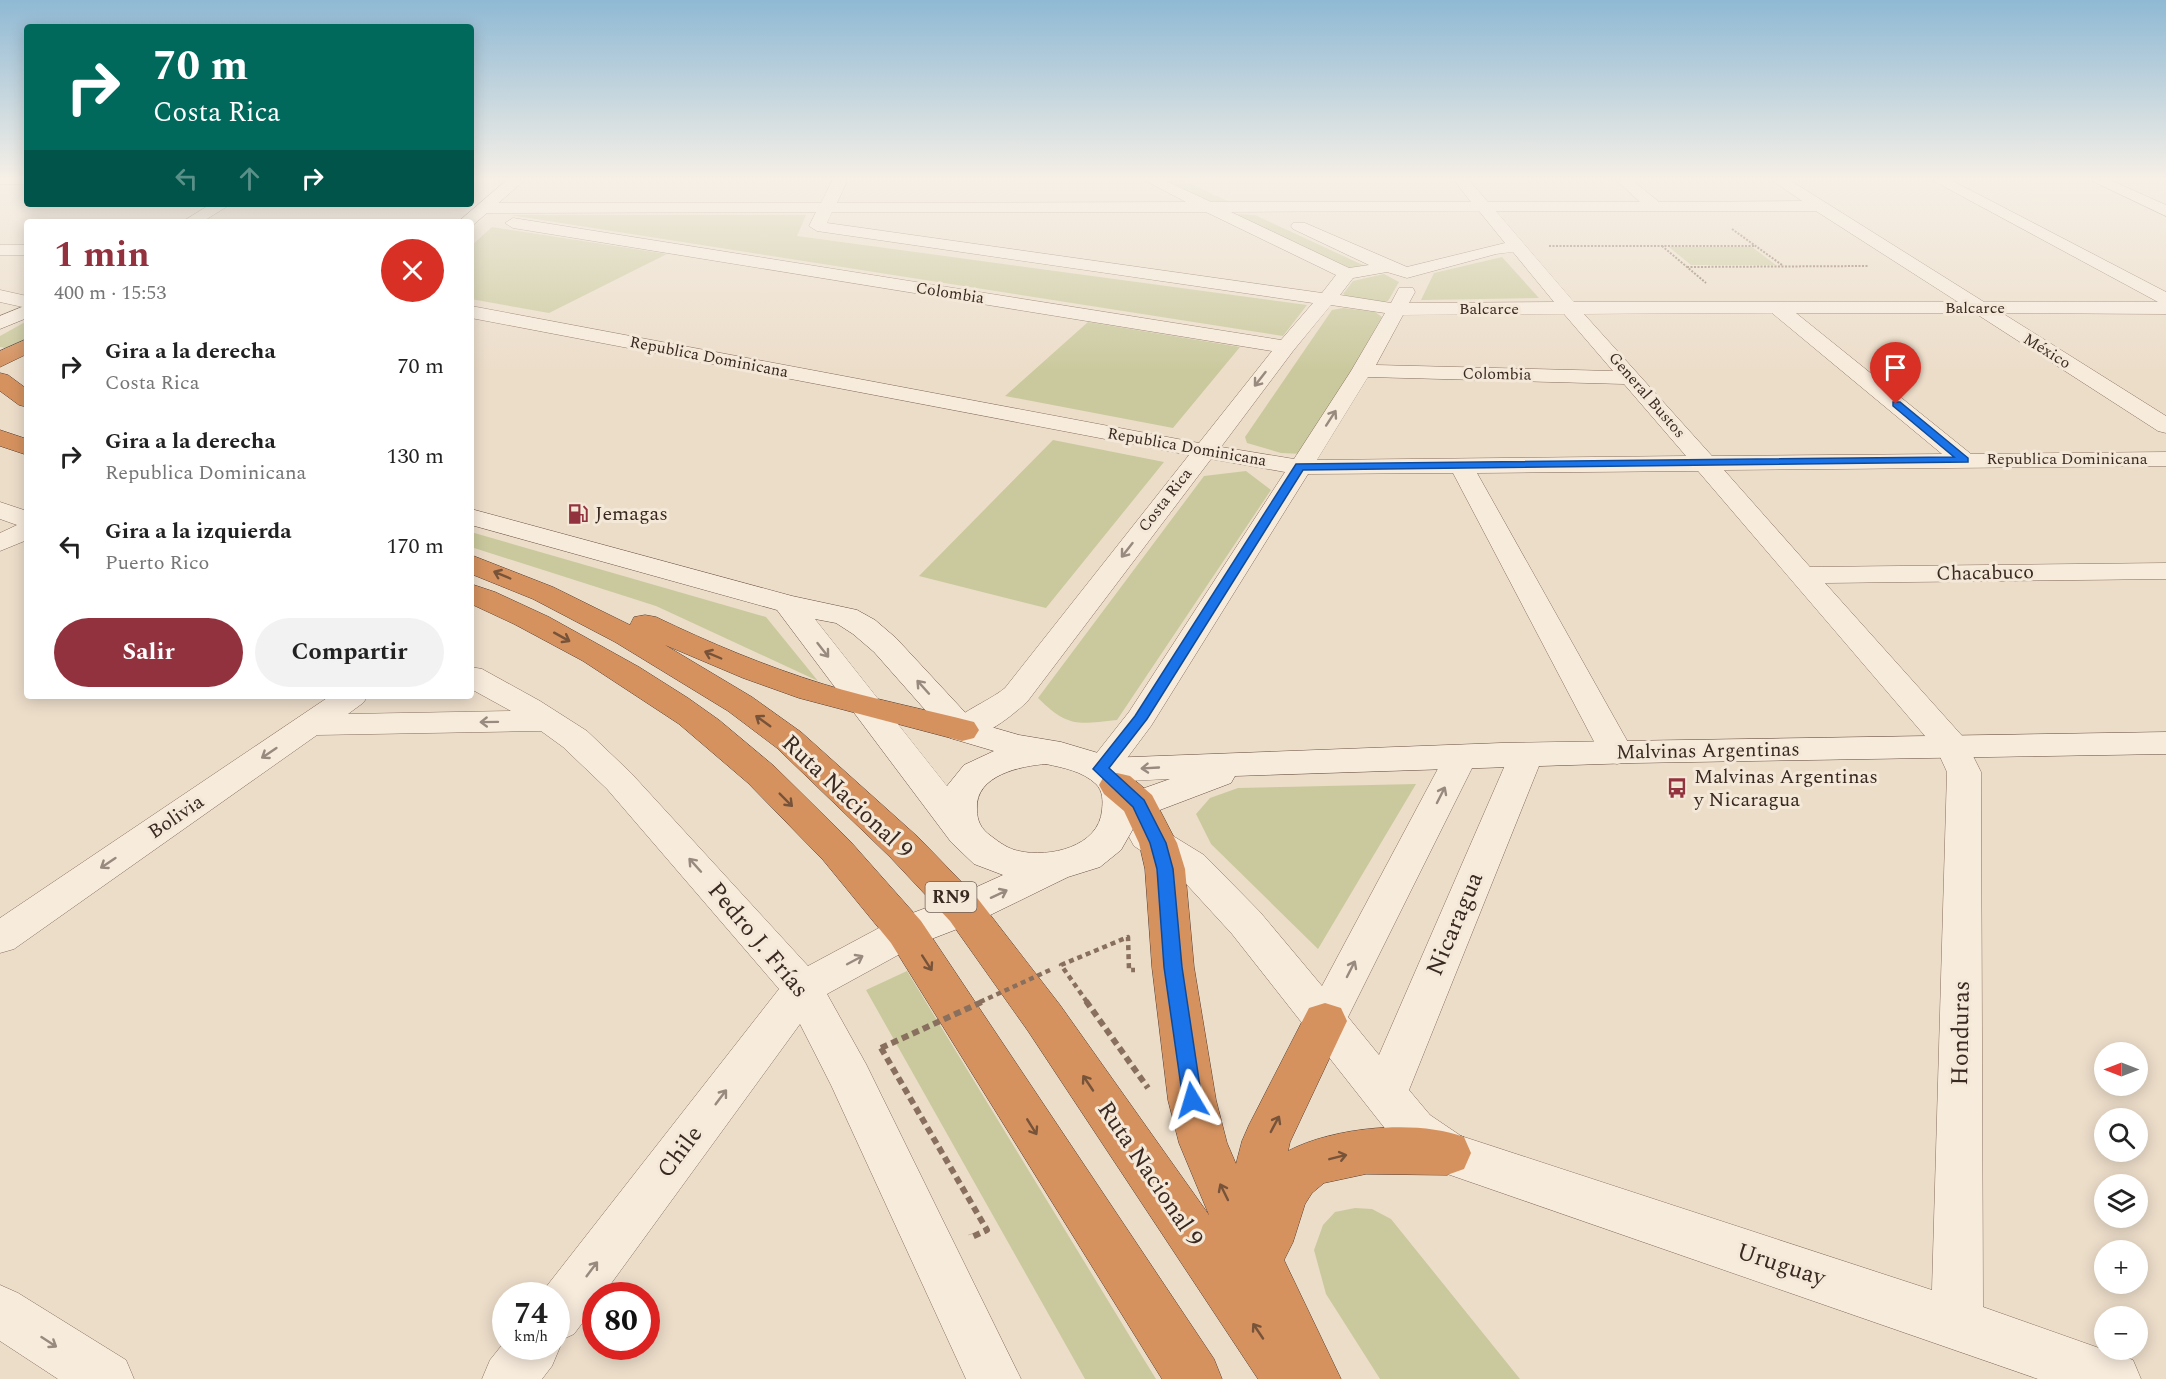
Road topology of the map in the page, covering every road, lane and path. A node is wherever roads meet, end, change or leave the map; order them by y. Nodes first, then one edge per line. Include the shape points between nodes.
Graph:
1 (650, 243) edge
2 (935, 243) edge
3 (1286, 243) edge
4 (1336, 243) edge
5 (1516, 243) edge
6 (1751, 243) edge
7 (1878, 243) edge
8 (2060, 243) edge
9 (1518, 246) junction
10 (1662, 246) junction
11 (1755, 246) junction
12 (0, 250) edge
13 (24, 250) edge
14 (1784, 266) junction
15 (1913, 266) junction
16 (1388, 267) junction
17 (1687, 267) junction
18 (1407, 273) junction
19 (1345, 274) junction
20 (0, 296) edge
21 (2166, 299) edge
22 (24, 301) edge
23 (1323, 301) junction
24 (1734, 307) junction
25 (1777, 307) junction
26 (1979, 308) junction
27 (2166, 308) edge
28 (1395, 309) junction
29 (1570, 309) junction
30 (24, 312) edge
31 (474, 313) edge
32 (0, 323) edge
33 (1286, 346) junction
34 (24, 347) edge
35 (0, 360) edge
36 (1362, 371) junction
37 (1632, 378) junction
38 (0, 380) edge
39 (16, 419) edge
40 (2166, 426) edge
41 (24, 440) edge
42 (0, 450) edge
43 (1203, 451) junction
44 (24, 454) edge
45 (2166, 459) edge
46 (1964, 460) junction
47 (1706, 462) junction
48 (1461, 465) junction
49 (1299, 467) junction
50 (0, 510) edge
51 (474, 518) edge
52 (24, 519) edge
53 (24, 531) edge
54 (0, 543) edge
55 (474, 565) edge
56 (2166, 571) edge
57 (1803, 575) junction
58 (543, 593) junction
59 (474, 594) edge
60 (788, 603) junction
61 (474, 678) edge
62 (1016, 694) junction
63 (348, 699) edge
64 (868, 707) junction
65 (548, 721) junction
66 (309, 725) junction
67 (962, 730) junction
68 (1004, 742) junction
69 (2166, 743) edge
70 (1952, 746) junction
71 (1617, 753) junction
72 (1061, 754) junction
73 (1461, 756) junction
74 (1526, 756) junction
75 (1250, 762) junction
76 (977, 774) junction
77 (1117, 794) junction
78 (965, 834) junction
79 (1158, 843) junction
80 (1060, 866) junction
81 (963, 910) junction
82 (906, 932) junction
83 (0, 938) edge
84 (1129, 970) dead end
85 (1057, 979) dead end
86 (803, 988) junction
87 (1325, 1021) junction
88 (1384, 1093) junction
89 (1154, 1097) dead end
90 (1447, 1153) junction
91 (967, 1227) dead end
92 (1259, 1263) junction
93 (570, 1297) edge
94 (0, 1311) edge
95 (1957, 1324) junction
96 (523, 1360) edge
97 (107, 1379) edge
98 (509, 1379) edge
99 (994, 1379) edge
100 (1194, 1379) edge
101 (1291, 1379) edge
102 (1313, 1379) edge
103 (2114, 1379) edge

1 - 33 street, Colombia
2 - 23 street, Balcarce
3 - 19 street
4 - 16 street
5 - 9 street, General Bustos
6 - 11 path
7 - 15 street, México
8 - 21 street
9 - 10 path
9 - 18 street
9 - 29 street, General Bustos
10 - 11 path
10 - 17 path
11 - 14 path
12 - 13 street
14 - 15 path
14 - 17 path
15 - 26 street, México
16 - 18 street
16 - 19 street
17 - 24 path
18 - 28 street via 1411,285
19 - 23 street, Costa Rica
20 - 22 street
23 - 28 street, Balcarce
23 - 33 street, Costa Rica
24 - 25 street, Balcarce
24 - 29 street, Balcarce
25 - 26 street, Balcarce
25 - 46 street
26 - 27 street, Balcarce
26 - 40 street, México
28 - 29 street, Balcarce
28 - 36 street
29 - 37 street, General Bustos
30 - 32 street
31 - 43 street, Republica Dominicana
33 -> 43 street, Costa Rica
34 - 35 highway
36 - 37 street, Colombia
49 -> 36 street
37 - 47 street, General Bustos
38 - 39 highway
39 - 41 highway
42 - 44 highway
43 - 49 street, Republica Dominicana
43 -> 62 street, Costa Rica
45 - 46 street, Republica Dominicana
46 - 47 street, Republica Dominicana
47 - 48 street, Republica Dominicana
47 - 57 street, General Bustos
48 - 49 street, Republica Dominicana
48 - 71 street
49 - 77 street via 1140,719
50 - 52 street
51 - 60 street
53 - 54 street
58 -> 55 highway, Ruta Nacional 9 / RN9
56 - 57 street, Chacabuco
57 - 70 street, General Bustos
64 -> 58 highway via 723,659 631,617
81 -> 58 highway, Ruta Nacional 9 / RN9 via 903,847 789,740 688,671
59 -> 82 highway, Ruta Nacional 9 / RN9 via 617,668 707,728 746,760 825,839
60 -> 64 street
67 -> 60 street via 864,627 846,616
61 - 65 street, Pedro J. Frías
62 - 67 street, Costa Rica
62 - 68 street, Costa Rica
63 - 66 street, Bolivia
64 - 67 highway
64 - 78 street
65 -> 66 street
86 -> 65 street, Pedro J. Frías via 619,781 575,739
66 -> 83 street, Bolivia
67 - 68 street
68 - 72 street
68 - 76 street, Costa Rica
69 - 70 street, Malvinas Argentinas
70 - 71 street, Malvinas Argentinas
70 - 95 street, Honduras via 1964,772
71 - 74 street, Malvinas Argentinas
72 - 76 street via 1016,756
72 - 77 street via 1075,757
73 - 74 street, Malvinas Argentinas
73 - 75 street, Malvinas Argentinas
87 -> 73 street
74 - 88 street, Nicaragua
75 - 77 street
75 -> 77 street, Malvinas Argentinas
76 - 78 street via 958,808
77 - 79 highway
77 - 80 street via 1105,845
78 - 80 street via 973,845 1003,862
79 - 87 street, Uruguay via 1191,865 1246,923
92 -> 79 highway via 1217,1178 1192,1100 1173,967 1165,869
81 -> 80 street
81 - 82 street
101 -> 81 highway, Ruta Nacional 9 / RN9 via 1044,1018
86 -> 82 street
82 -> 100 highway, Ruta Nacional 9 / RN9
84 - 89 path via 1128,937 1061,965
85 - 91 path, bridge via 1050,970 881,1048 987,1230 972,1237
93 -> 86 street, Chile
86 - 99 street, Pedro J. Frías
87 - 88 street, Uruguay
92 -> 87 highway via 1259,1173 1266,1141
88 - 90 street, Uruguay via 1413,1130
92 -> 90 highway via 1284,1194 1294,1177 1310,1165 1385,1149
90 - 95 street, Uruguay
92 - 102 highway
94 -> 97 street
95 - 103 street, Uruguay
96 - 98 street

